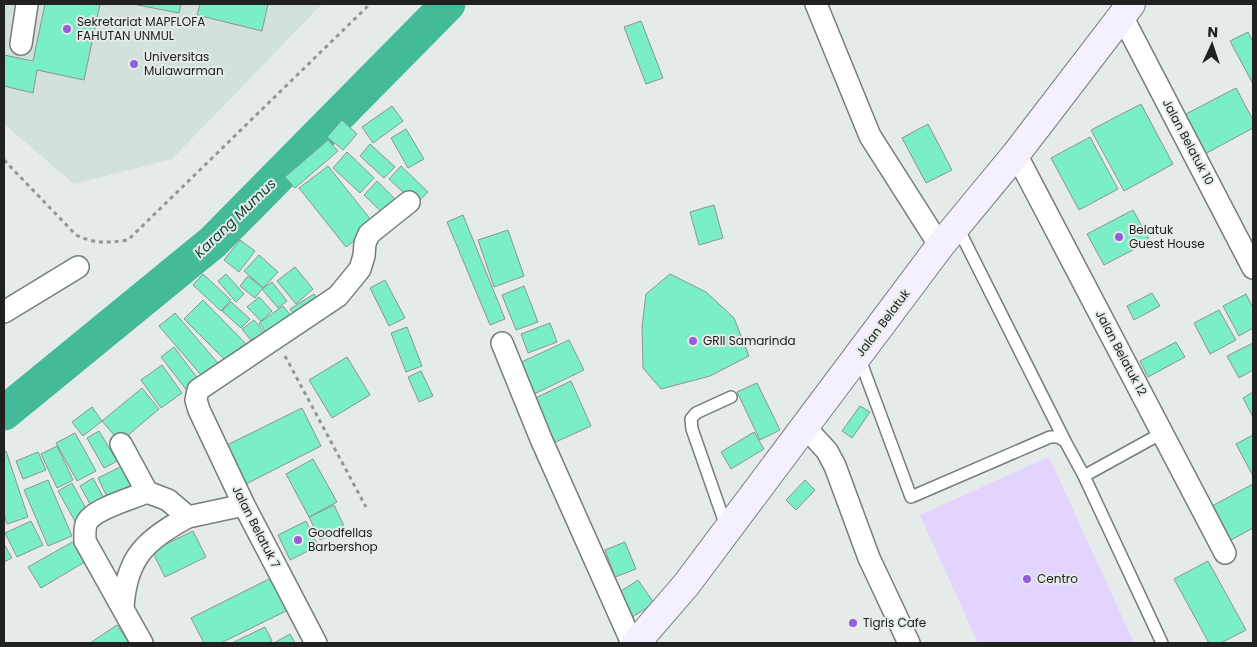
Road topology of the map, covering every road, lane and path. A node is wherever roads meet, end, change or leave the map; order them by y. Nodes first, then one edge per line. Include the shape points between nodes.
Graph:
1 (27, 4) edge
2 (370, 4) edge
3 (816, 4) edge
4 (1127, 10) edge
5 (21, 44) dead end
6 (1016, 154) junction
7 (4, 160) edge
8 (408, 202) dead end
9 (957, 225) junction
10 (940, 246) junction
11 (78, 267) dead end
12 (1253, 268) edge
13 (4, 312) edge
14 (276, 338) junction
15 (502, 343) dead end
16 (858, 355) junction
17 (730, 398) dead end
18 (805, 427) junction
19 (1162, 433) junction
20 (1065, 441) junction
21 (121, 444) dead end
22 (1084, 476) junction
23 (147, 492) junction
24 (244, 505) junction
25 (366, 507) dead end
26 (188, 517) junction
27 (727, 530) junction
28 (1225, 553) dead end
29 (123, 608) junction
30 (142, 643) edge
31 (316, 643) edge
32 (632, 643) edge
33 (636, 643) edge
34 (909, 643) edge
35 (1162, 643) edge

1 - 5 street
2 - 7 path via 128,240 107,243 89,241 76,235
3 - 10 street via 870,136
4 - 6 street, Jalan Belatuk
4 - 12 street, Jalan Belatuk 10
6 - 9 street, Jalan Belatuk
6 - 19 street, Jalan Belatuk 12
8 - 14 street via 369,234 360,269 338,296
9 - 10 street, Jalan Belatuk
9 - 20 lane
10 - 16 street, Jalan Belatuk
11 - 13 street
14 - 24 street, Jalan Belatuk 7 via 198,390 196,400
14 - 25 path
15 - 32 street
16 - 18 street, Jalan Belatuk
16 - 20 lane via 910,497 1050,437
17 - 27 lane via 696,413 691,419
18 - 27 street, Jalan Belatuk
18 - 34 street via 827,451 835,466 869,558
19 - 22 lane
19 - 28 street, Jalan Belatuk 12
20 - 22 lane
21 - 23 street
22 - 35 lane
23 - 26 street via 168,500
23 - 29 street via 98,512 88,520 85,529 85,541
24 - 26 street
24 - 31 street, Jalan Belatuk 7
26 - 29 street via 164,530 137,557 128,574
27 - 33 street, Jalan Belatuk via 686,585
29 - 30 street

